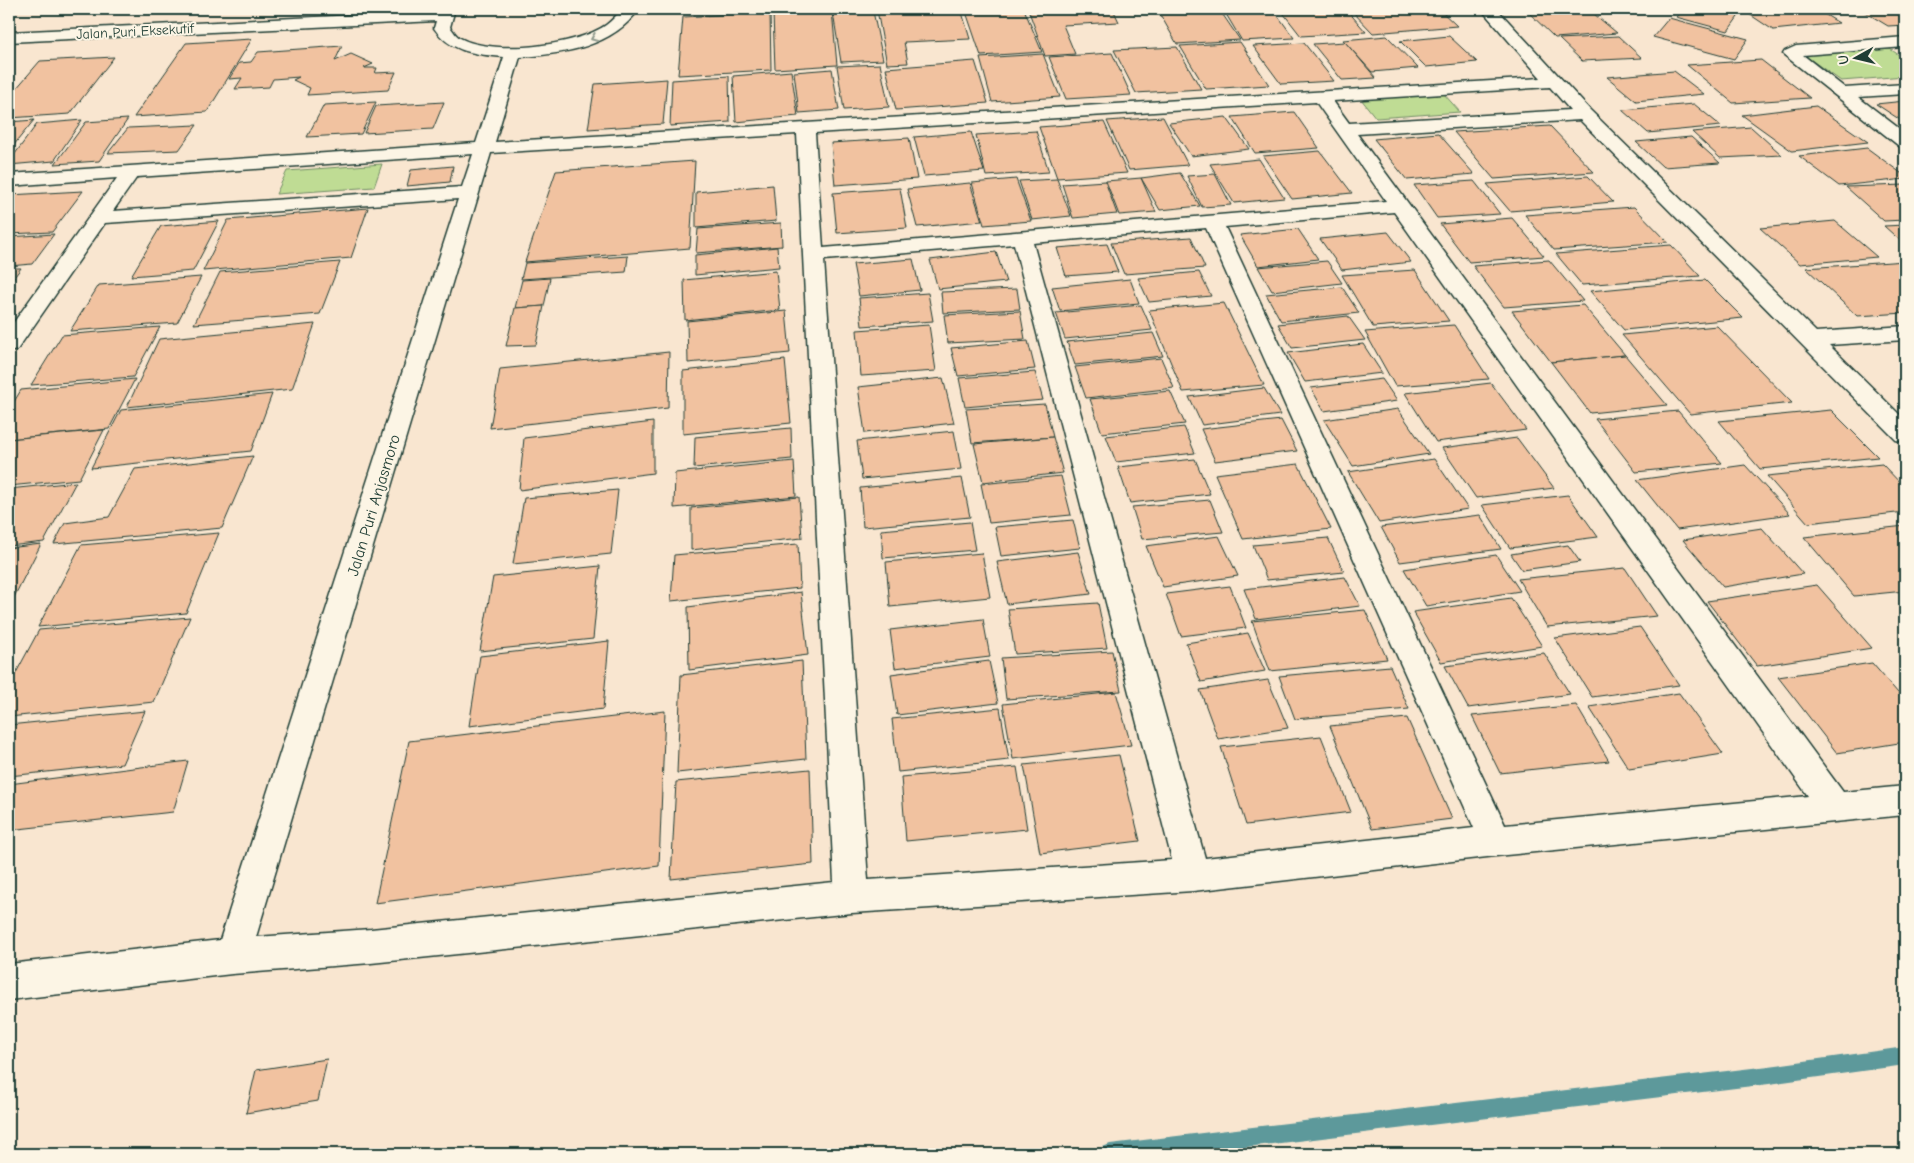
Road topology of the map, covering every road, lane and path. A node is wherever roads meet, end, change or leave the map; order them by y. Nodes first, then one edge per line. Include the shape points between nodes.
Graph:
1 (631, 9) edge
2 (1489, 9) edge
3 (444, 12) edge
4 (9, 37) edge
5 (1905, 42) edge
6 (513, 54) junction
7 (1554, 82) junction
8 (1905, 89) edge
9 (1842, 93) junction
10 (1321, 97) junction
11 (1584, 114) junction
12 (1345, 129) junction
13 (806, 130) junction
14 (1905, 142) edge
15 (483, 148) junction
16 (131, 172) junction
17 (9, 180) edge
18 (470, 192) junction
19 (1400, 206) junction
20 (98, 218) junction
21 (1213, 222) junction
22 (1022, 238) junction
23 (813, 255) junction
24 (1905, 333) edge
25 (1810, 339) junction
26 (9, 346) edge
27 (1905, 434) edge
28 (1905, 801) edge
29 (1834, 808) junction
30 (1496, 841) junction
31 (1193, 875) junction
32 (852, 898) junction
33 (232, 956) junction
34 (9, 982) edge

1 -> 6 street via 625,19 607,32 581,43 549,51
2 - 7 street
3 - 4 street, Jalan Puri Eksekutif
3 - 6 street via 441,28 450,38 488,52
5 - 9 street via 1791,52
6 - 15 street, Jalan Puri Anjasmoro
7 - 10 street
7 - 11 street
8 - 9 street
9 - 14 street
10 - 12 street
10 - 13 street
11 - 12 street
11 - 25 street
12 - 19 street
13 - 15 street
13 - 23 street
15 - 16 street
15 - 18 street, Jalan Puri Anjasmoro
16 - 17 street
16 - 20 street
18 - 20 street
18 - 33 street, Jalan Puri Anjasmoro
19 - 21 street
19 - 29 street
20 - 26 street
21 - 22 street
21 - 30 street
22 - 23 street
22 - 31 street
23 - 32 street
24 - 25 street
25 - 27 street
28 - 29 street
29 - 30 street
30 - 31 street
31 - 32 street
32 - 33 street via 371,946
33 - 34 street

